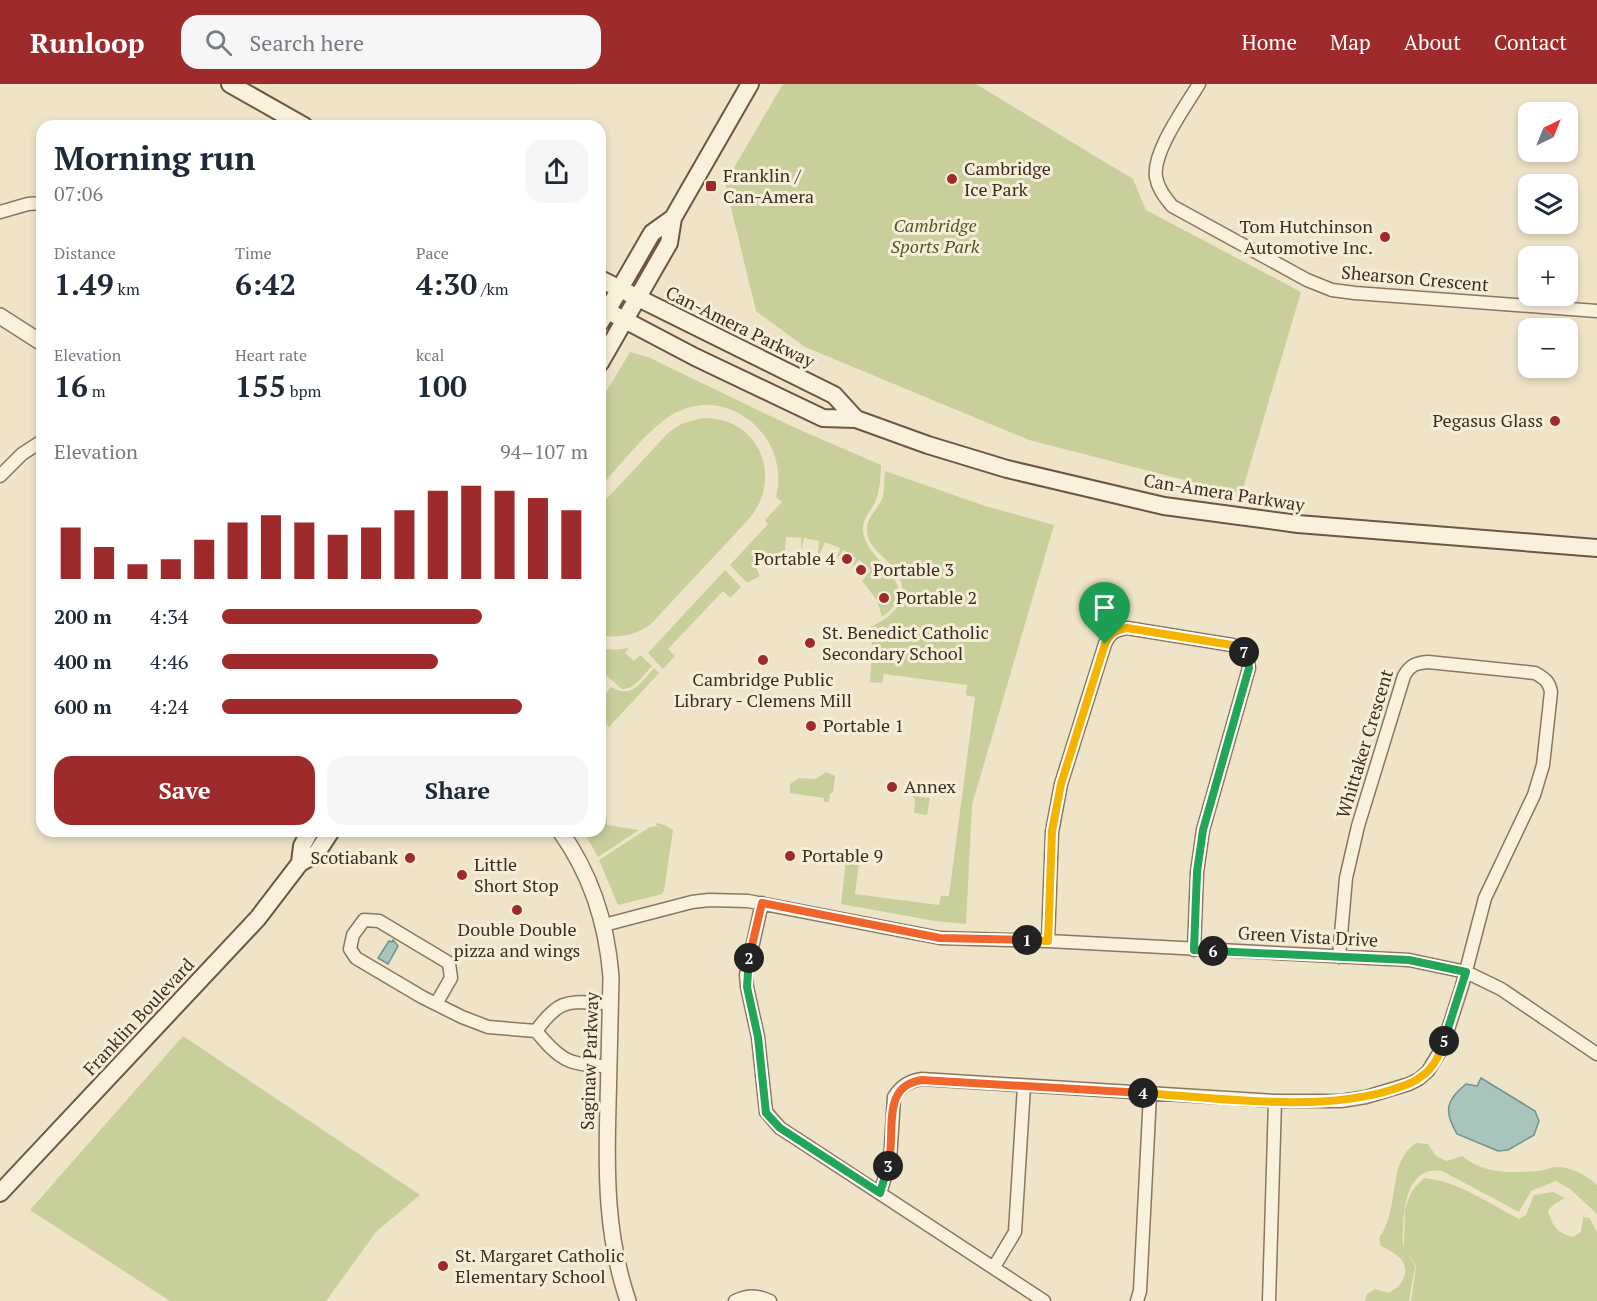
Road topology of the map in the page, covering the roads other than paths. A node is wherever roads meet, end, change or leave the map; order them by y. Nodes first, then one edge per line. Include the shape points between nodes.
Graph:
1 (230, 84) edge
2 (750, 84) edge
3 (1199, 84) edge
4 (293, 120) edge
5 (36, 203) edge
6 (0, 212) edge
7 (673, 218) junction
8 (606, 282) edge
9 (619, 290) junction
10 (637, 299) junction
11 (606, 308) edge
12 (1597, 311) edge
13 (606, 315) edge
14 (0, 316) edge
15 (625, 320) junction
16 (36, 339) edge
17 (606, 353) edge
18 (856, 419) junction
19 (36, 445) edge
20 (0, 476) edge
21 (1597, 548) edge
22 (307, 837) edge
23 (328, 837) edge
24 (564, 837) edge
25 (300, 863) junction
26 (762, 903) junction
27 (604, 925) junction
28 (1048, 941) junction
29 (1194, 950) junction
30 (1340, 957) junction
31 (1466, 972) junction
32 (610, 1003) junction
33 (436, 1004) junction
34 (536, 1031) junction
35 (1597, 1054) edge
36 (609, 1066) junction
37 (1024, 1086) junction
38 (1150, 1094) junction
39 (1275, 1101) junction
40 (0, 1193) edge
41 (880, 1193) junction
42 (994, 1267) junction
43 (627, 1301) edge
44 (735, 1301) edge
45 (770, 1301) edge
46 (1044, 1301) edge
47 (1137, 1301) edge
48 (1269, 1301) edge

1 - 4 main road
2 - 7 main road
3 - 12 street, Shearson Crescent via 1161,148 1156,176 1172,206 1332,290
5 - 6 street
7 - 9 main road via 652,233
7 - 10 main road via 669,243
8 - 9 main road, Can-Amera Parkway
9 - 10 main road, Can-Amera Parkway
9 - 11 main road
10 - 15 main road
10 - 18 main road, Can-Amera Parkway via 834,395
13 - 15 main road, Can-Amera Parkway
14 - 16 street
15 - 17 main road
15 - 18 main road, Can-Amera Parkway via 823,418
18 - 21 main road, Can-Amera Parkway via 1007,469 1164,506 1298,524
19 - 20 street
22 - 25 main road, Franklin Boulevard
23 - 25 main road, Franklin Boulevard via 316,854
24 - 27 street, Saginaw Parkway via 584,872
25 - 40 main road, Franklin Boulevard via 251,925
26 - 27 street, Green Vista Drive via 700,901
26 - 28 street, Green Vista Drive via 940,938
26 - 41 street via 746,981 758,1037 766,1113 780,1128
27 - 32 street, Saginaw Parkway via 609,950
28 - 29 street, Green Vista Drive
28 - 29 street via 1052,831 1061,784 1108,636 1127,628 1232,645 1248,659 1249,668 1203,830
29 - 30 street, Green Vista Drive
30 - 31 street, Green Vista Drive via 1409,960
30 - 31 street, Whittaker Crescent via 1346,878 1358,826 1408,667 1428,662 1535,673 1549,684 1551,692 1543,765 1534,795 1485,897
31 - 35 street, Green Vista Drive via 1501,989
31 - 39 street via 1442,1048 1419,1079 1341,1101
32 - 34 street via 565,1002 549,1012
32 - 36 street, Saginaw Parkway
33 - 33 street via 356,958 350,949 353,935 364,920 379,921 449,963 451,978
33 - 34 street via 488,1028
34 - 36 street via 554,1052 570,1062
36 - 43 street, Saginaw Parkway via 607,1194 619,1276
37 - 38 street
37 - 41 street via 922,1080 905,1085 894,1097 890,1161
37 - 42 street via 1015,1233
38 - 39 street
38 - 47 street via 1145,1229
39 - 48 street
41 - 42 street
42 - 46 street
44 - 45 street via 748,1296

